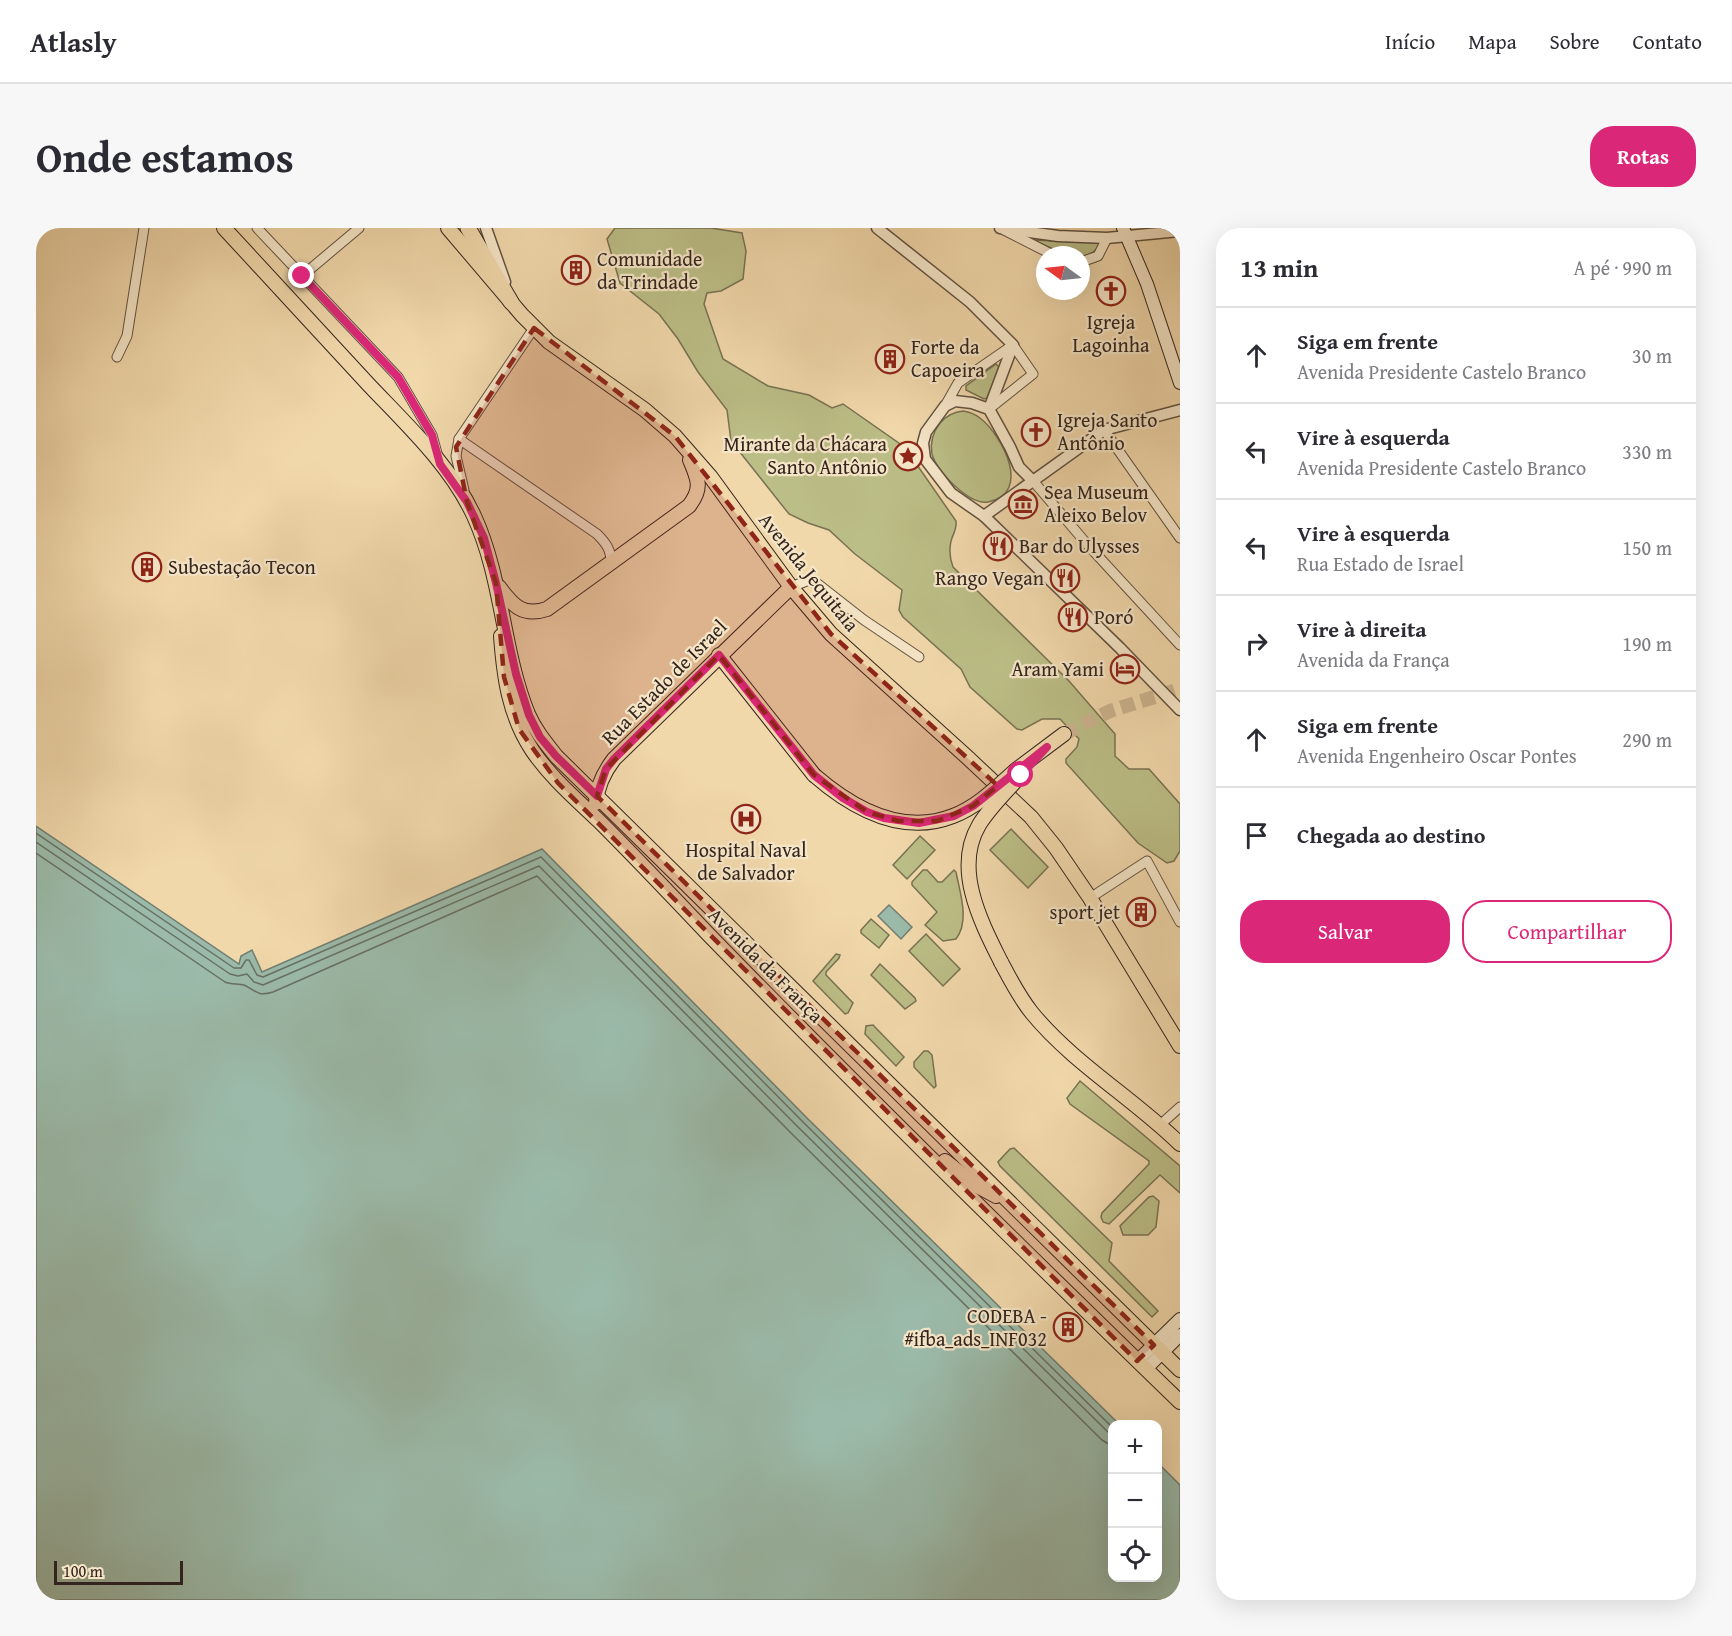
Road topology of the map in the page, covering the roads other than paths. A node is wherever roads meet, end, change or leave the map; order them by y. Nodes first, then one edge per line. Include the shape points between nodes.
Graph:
1 (144, 228) edge
2 (224, 228) edge
3 (257, 228) edge
4 (359, 228) edge
5 (448, 228) edge
6 (468, 228) edge
7 (486, 228) edge
8 (877, 228) edge
9 (1000, 228) edge
10 (1125, 232) edge
11 (1176, 232) edge
12 (1107, 238) junction
13 (1036, 246) edge
14 (1090, 258) edge
15 (302, 276) junction
16 (511, 302) junction
17 (534, 328) junction
18 (1013, 345) junction
19 (117, 357) dead end
20 (1180, 383) edge
21 (945, 406) junction
22 (988, 409) junction
23 (1180, 410) edge
24 (1104, 430) junction
25 (459, 439) junction
26 (684, 445) junction
27 (440, 464) junction
28 (1034, 482) junction
29 (467, 502) junction
30 (984, 516) junction
31 (1180, 538) edge
32 (611, 562) junction
33 (496, 583) junction
34 (790, 587) junction
35 (1180, 645) edge
36 (719, 655) junction
37 (919, 657) dead end
38 (1180, 710) edge
39 (1064, 734) tunnel mouth
40 (1018, 772) junction
41 (597, 796) junction
42 (599, 822) junction
43 (1090, 898) junction
44 (1180, 922) edge
45 (1180, 1046) edge
46 (1180, 1107) edge
47 (1160, 1125) junction
48 (1180, 1144) edge
49 (922, 1149) junction
50 (1007, 1200) junction
51 (1180, 1319) edge
52 (1180, 1335) edge
53 (1158, 1349) junction
54 (1142, 1365) junction
55 (1180, 1370) edge
56 (1180, 1402) edge

1 - 19 street via 127,336
2 - 27 main road
3 - 15 street
4 - 15 street
5 - 16 main road, Avenida Jequitaia
6 - 16 highway
7 - 16 street
8 - 18 street via 970,302
9 - 12 street
9 - 13 street
10 - 11 street
10 - 12 street
10 - 20 main road
12 - 14 street via 1098,255
15 - 27 street via 398,377 432,435
16 - 17 main road, Avenida Jequitaia
17 - 25 street
17 - 26 main road, Avenida Jequitaia via 645,410
18 - 21 street via 958,383
18 - 22 street
18 - 22 street via 1033,374
21 - 22 street via 961,401
21 - 30 street via 926,432 925,459 951,493
22 - 28 street via 1019,467
23 - 24 street
24 - 28 street
24 - 31 street
25 - 29 street via 456,456
25 - 32 street via 597,534 608,546
26 - 32 main road via 698,478 694,500
26 - 34 main road, Avenida Jequitaia
27 - 29 main road
28 - 30 street
28 - 35 street
29 - 33 main road via 484,538
30 - 38 street
32 - 33 main road via 539,612 516,607
33 - 41 main road, Avenida da França via 529,715 540,737
33 - 42 main road, Avenida da França via 504,677 519,729 558,783
34 - 36 main road, Rua Estado de Israel
34 - 37 street via 809,580 818,584
34 - 43 main road, Avenida Jequitaia via 846,649 1031,818
36 - 40 main road, bridge via 814,775 867,812 919,823 954,816
36 - 41 main road, Rua Estado de Israel via 614,759 606,769
39 - 40 main road
40 - 47 main road, bridge via 983,819 970,855 971,890 984,926 1020,996 1052,1035
41 - 42 main road, Rua Estado de Israel
41 - 50 main road, Avenida da França
42 - 49 main road, Avenida da França
43 - 44 street via 1147,861
43 - 45 main road, Avenida Jequitaia
46 - 47 street
47 - 48 main road
49 - 50 main road via 941,1158 982,1189
49 - 54 main road, Avenida da França
50 - 53 main road, Avenida da França
51 - 53 main road
52 - 53 main road
53 - 54 main road
53 - 55 main road, Avenida da França
54 - 56 main road, Avenida da França

